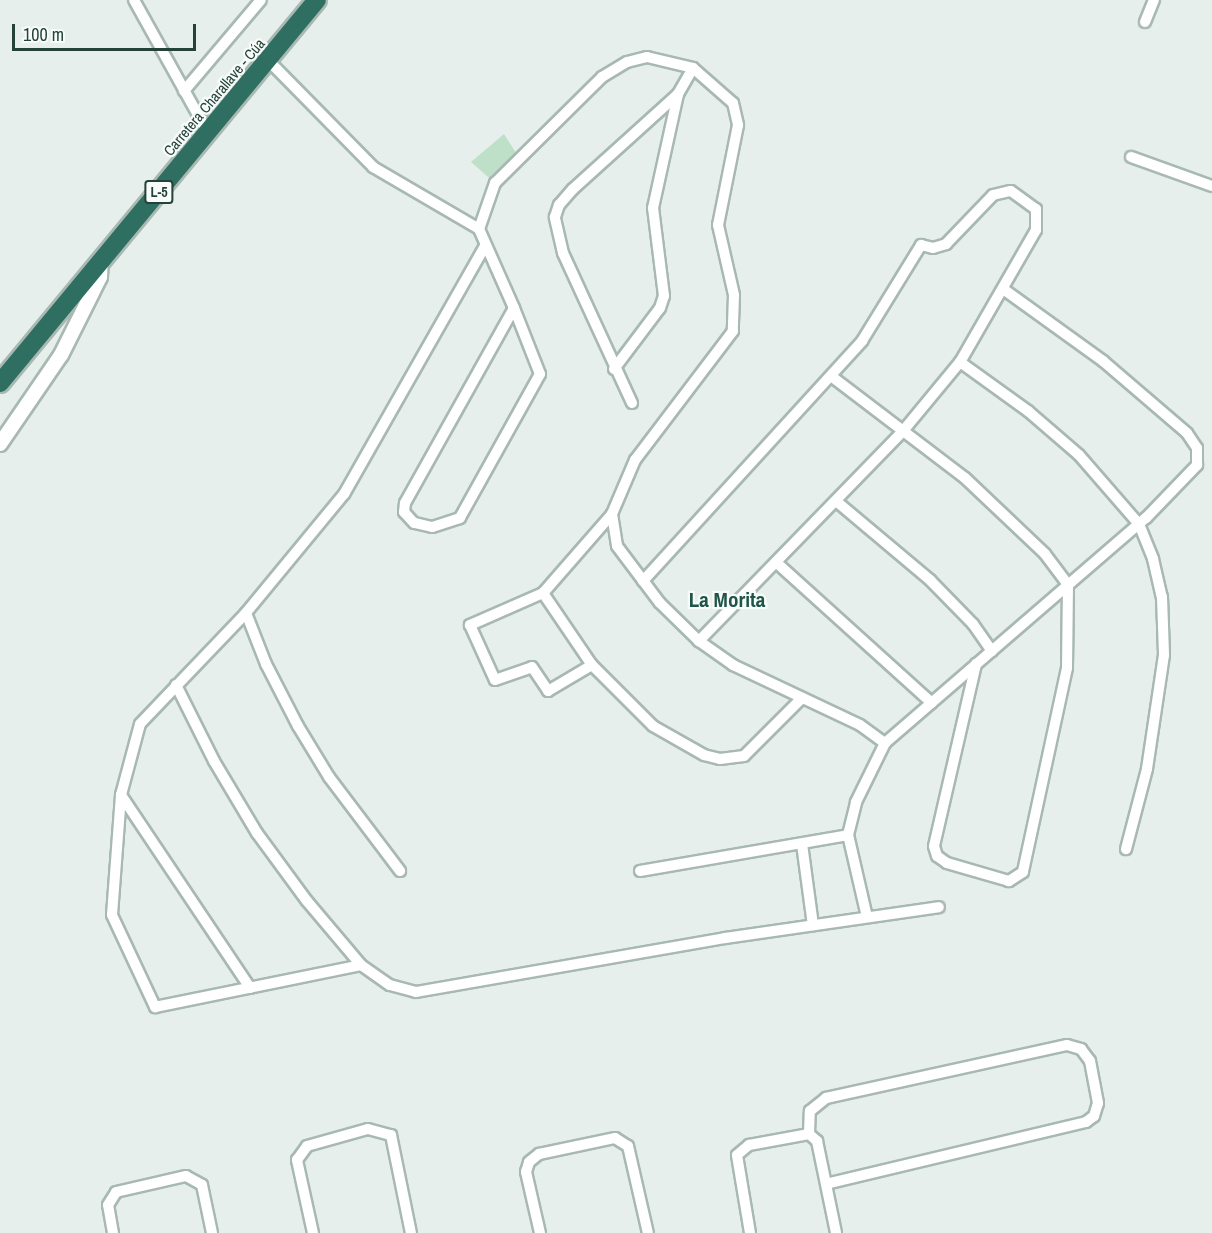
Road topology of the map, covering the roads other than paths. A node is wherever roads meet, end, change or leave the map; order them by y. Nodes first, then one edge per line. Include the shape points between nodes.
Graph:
1 (134, 0) edge
2 (261, 0) edge
3 (317, 0) edge
4 (1154, 0) edge
5 (1145, 22) dead end
6 (268, 60) junction
7 (693, 68) junction
8 (184, 91) junction
9 (678, 94) junction
10 (208, 133) junction
11 (1131, 157) dead end
12 (1212, 186) edge
13 (479, 229) junction
14 (485, 246) junction
15 (101, 260) junction
16 (1003, 289) junction
17 (514, 308) junction
18 (960, 362) junction
19 (614, 369) junction
20 (831, 376) junction
21 (0, 382) edge
22 (632, 403) dead end
23 (903, 431) junction
24 (0, 444) edge
25 (836, 501) junction
26 (612, 514) junction
27 (1139, 524) junction
28 (778, 564) junction
29 (643, 581) junction
30 (1068, 585) junction
31 (543, 593) junction
32 (246, 613) junction
33 (699, 641) junction
34 (992, 651) junction
35 (976, 664) junction
36 (592, 665) junction
37 (176, 685) junction
38 (802, 698) junction
39 (932, 703) junction
40 (885, 743) junction
41 (122, 795) junction
42 (848, 835) junction
43 (802, 844) junction
44 (1126, 849) dead end
45 (400, 871) dead end
46 (640, 871) dead end
47 (939, 907) dead end
48 (867, 918) junction
49 (813, 925) junction
50 (362, 965) junction
51 (250, 988) junction
52 (809, 1134) junction
53 (826, 1184) junction
54 (112, 1233) edge
55 (212, 1233) edge
56 (313, 1233) edge
57 (411, 1233) edge
58 (540, 1233) edge
59 (648, 1233) edge
60 (750, 1233) edge
61 (836, 1233) edge

1 - 8 street
2 - 8 street
3 - 6 highway, Carretera Charallave - Cúa / L-5
4 - 5 street
6 - 10 highway, Carretera Charallave - Cúa / L-5
6 - 13 street via 373,167
7 - 9 street
7 - 13 street via 647,57 627,62 602,77 495,183
7 - 26 street via 733,103 738,125 718,225 734,295 733,331 635,460
8 - 10 street
9 - 19 street via 653,208 664,296 660,308
9 - 19 street via 573,189 559,205 555,217 563,253
10 - 15 highway, Carretera Charallave - Cúa / L-5
11 - 12 street
13 - 14 street
14 - 17 street
14 - 32 street via 344,494
15 - 21 highway, Carretera Charallave - Cúa / L-5
15 - 24 street via 100,277 61,355
16 - 18 street
16 - 20 street via 1036,231 1036,209 1011,191 981,203 946,244 933,248 921,245 880,315
16 - 27 street via 1132,383 1194,442 1198,459 1192,474
17 - 17 street via 405,503 404,512 414,523 432,527 460,518 540,374
18 - 23 street
18 - 27 street via 1028,411 1079,455
19 - 22 street
20 - 23 street
20 - 29 street
23 - 25 street
23 - 30 street via 1008,517 1045,554
25 - 28 street
25 - 34 street via 930,580 973,624
26 - 29 street via 617,546
26 - 31 street
27 - 30 street
27 - 44 street via 1158,576 1165,640 1153,739
28 - 33 street
28 - 39 street
29 - 33 street
30 - 34 street
30 - 35 street via 1067,668 1023,872 1009,881 947,863 937,856 934,846
31 - 36 street
31 - 36 street via 470,625 495,680 532,667 548,691
32 - 37 street
32 - 45 street via 266,664 298,726 329,777
33 - 38 street via 733,665
34 - 35 street
35 - 39 street
36 - 38 street via 653,726 704,755 720,759 744,756
37 - 41 street via 140,724
37 - 50 street via 214,761 257,833 307,901
38 - 40 street via 860,725
39 - 40 street
40 - 42 street via 856,802
41 - 51 street
41 - 51 street via 112,915 155,1007
42 - 43 street
42 - 48 street
43 - 46 street
43 - 49 street
47 - 48 street
48 - 49 street
49 - 50 street via 416,992 390,985
50 - 51 street
52 - 53 street via 817,1141
52 - 53 street via 810,1111 826,1098 1067,1045 1081,1049 1090,1060 1098,1103 1094,1116 1086,1122
52 - 60 street via 748,1145 737,1155
53 - 61 street
54 - 55 street via 108,1205 116,1192 186,1176 202,1185
56 - 57 street via 297,1160 307,1146 368,1129 391,1135
58 - 59 street via 526,1172 529,1162 539,1154 615,1137 628,1146

